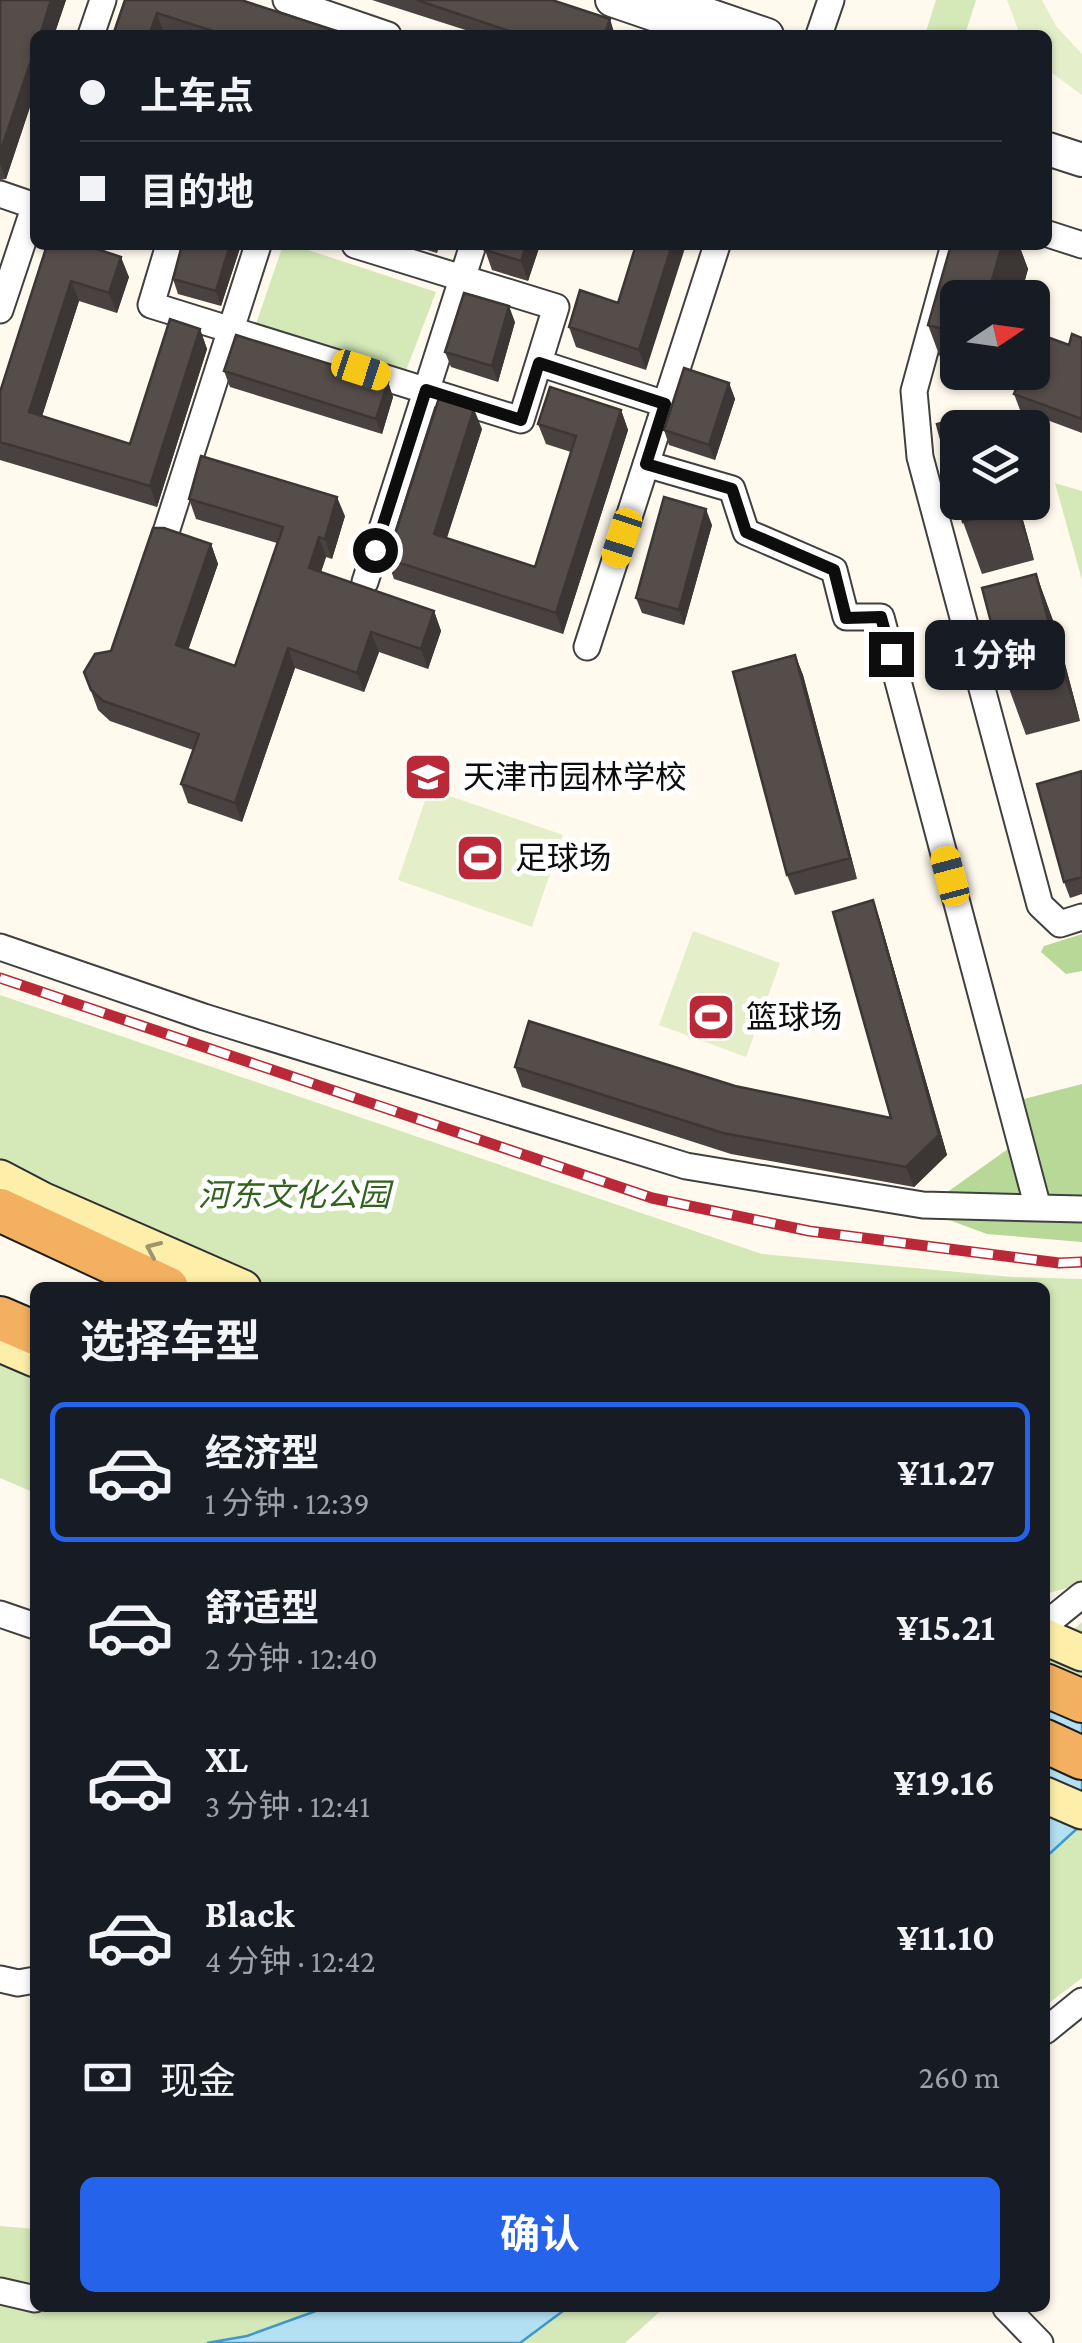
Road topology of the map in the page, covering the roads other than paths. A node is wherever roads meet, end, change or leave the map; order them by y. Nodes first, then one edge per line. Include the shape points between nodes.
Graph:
1 (103, 0) edge
2 (286, 0) edge
3 (665, 0) edge
4 (832, 0) edge
5 (621, 1) edge
6 (329, 25) edge
7 (94, 30) edge
8 (358, 30) edge
9 (699, 30) edge
10 (752, 30) edge
11 (821, 30) edge
12 (1052, 131) edge
13 (1082, 142) edge
14 (1052, 149) edge
15 (1082, 160) edge
16 (0, 194) edge
17 (30, 204) edge
18 (30, 221) edge
19 (1052, 235) edge
20 (1082, 243) edge
21 (165, 250) edge
22 (256, 250) edge
23 (371, 250) edge
24 (470, 250) edge
25 (714, 250) edge
26 (953, 250) edge
27 (462, 278) junction
28 (0, 310) edge
29 (231, 330) junction
30 (539, 363) junction
31 (426, 390) junction
32 (665, 404) junction
33 (646, 464) junction
34 (166, 532) edge
35 (365, 582) edge
36 (587, 648) dead end
37 (1082, 917) edge
38 (0, 947) edge
39 (0, 1178) edge
40 (1038, 1208) junction
41 (1082, 1208) edge
42 (0, 1210) edge
43 (0, 1237) edge
44 (101, 1282) edge
45 (153, 1282) edge
46 (228, 1282) edge
47 (0, 1288) edge
48 (30, 1302) edge
49 (0, 1318) edge
50 (30, 1331) edge
51 (0, 1344) edge
52 (30, 1358) edge
53 (1082, 1595) edge
54 (0, 1614) edge
55 (1050, 1620) edge
56 (30, 1624) edge
57 (1050, 1639) edge
58 (1082, 1653) edge
59 (1050, 1687) edge
60 (1082, 1701) edge
61 (1050, 1744) edge
62 (1082, 1758) edge
63 (1050, 1797) edge
64 (1082, 1810) edge
65 (0, 1979) edge
66 (30, 1981) edge
67 (1082, 2001) edge
68 (1050, 2027) edge
69 (0, 2291) edge
70 (30, 2298) edge
71 (1010, 2312) edge
72 (1040, 2343) edge

1 - 7 street
2 - 6 street
3 - 10 street
4 - 11 street
5 - 9 street
6 - 8 street
12 - 13 street
14 - 15 street
16 - 17 street
18 - 28 street
19 - 20 street
21 - 29 street via 151,305
22 - 29 street
23 - 27 street
24 - 27 street
25 - 32 street
26 - 37 street via 914,391 920,458 1040,905 1060,924
27 - 30 street via 556,308
27 - 31 street
29 - 31 street
29 - 34 street
30 - 31 street via 521,420
30 - 32 street
31 - 35 street
32 - 33 street
33 - 36 street
33 - 40 street via 732,489 746,532 834,570 846,618 881,617
38 - 40 street via 686,1166 922,1205
46 -> 39 main road
40 - 41 street
42 - 45 highway
43 - 44 highway
47 - 48 highway
49 - 50 highway
51 - 52 main road
53 - 55 street
54 - 56 street
57 - 58 main road
59 - 60 highway
61 - 62 highway
63 - 64 main road
65 - 66 street
67 - 68 street
69 - 70 street
71 - 72 street

